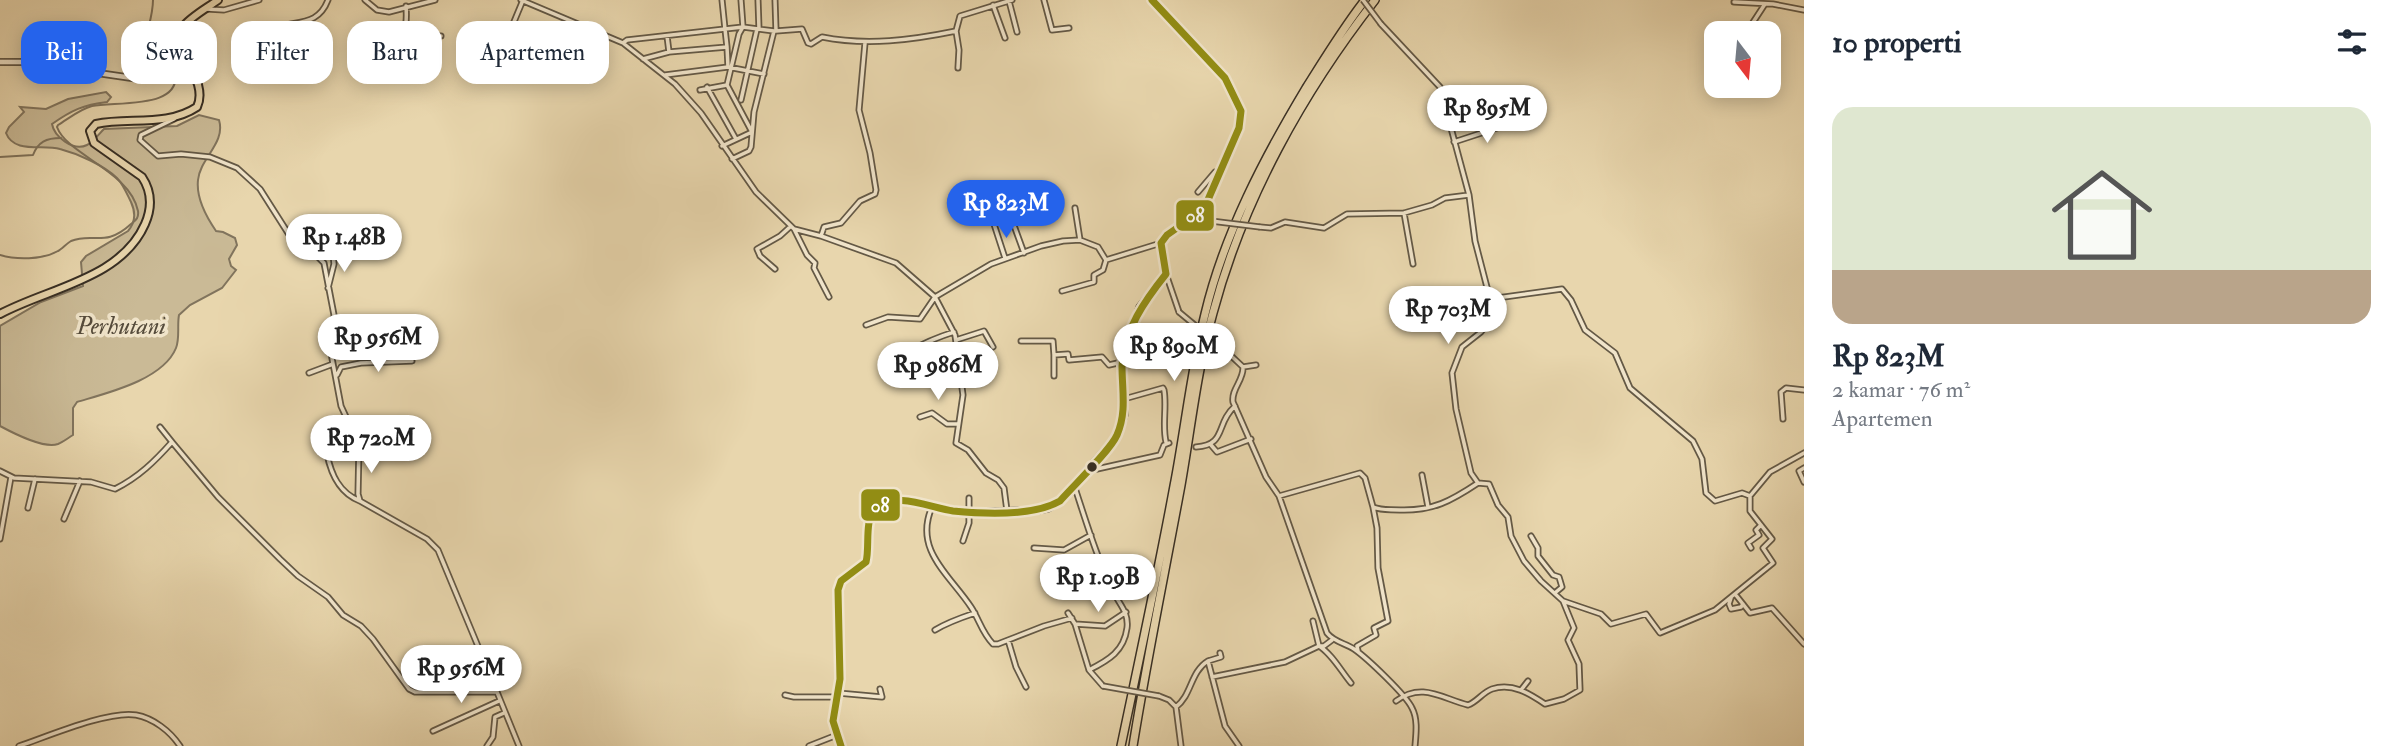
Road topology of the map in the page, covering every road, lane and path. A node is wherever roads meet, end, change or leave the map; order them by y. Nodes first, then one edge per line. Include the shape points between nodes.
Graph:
1 (217, 0) edge
2 (259, 0) edge
3 (328, 0) edge
4 (365, 0) edge
5 (435, 0) edge
6 (522, 0) edge
7 (722, 0) edge
8 (741, 0) edge
9 (758, 0) edge
10 (775, 0) edge
11 (1044, 0) edge
12 (1152, 0) edge
13 (1364, 0) edge
14 (1375, 0) edge
15 (1010, 1) edge
16 (1734, 2) dead end
17 (1765, 4) junction
18 (993, 5) junction
19 (406, 6) junction
20 (210, 10) junction
21 (1804, 10) edge
22 (192, 21) edge
23 (304, 21) edge
24 (407, 21) edge
25 (514, 21) edge
26 (1754, 21) edge
27 (743, 27) junction
28 (1069, 28) dead end
29 (725, 29) junction
30 (758, 29) junction
31 (775, 31) junction
32 (956, 31) junction
33 (1017, 32) dead end
34 (667, 36) junction
35 (1005, 38) dead end
36 (623, 43) junction
37 (865, 43) junction
38 (727, 47) junction
39 (669, 52) junction
40 (641, 59) junction
41 (0, 62) edge
42 (730, 67) junction
43 (958, 68) dead end
44 (747, 70) junction
45 (764, 74) junction
46 (663, 75) junction
47 (121, 76) edge
48 (198, 84) edge
49 (727, 85) junction
50 (706, 87) junction
51 (700, 90) dead end
52 (741, 100) dead end
53 (177, 116) junction
54 (1512, 123) dead end
55 (752, 132) junction
56 (736, 139) junction
57 (1454, 142) junction
58 (722, 146) junction
59 (733, 159) junction
60 (1219, 173) junction
61 (1198, 192) dead end
62 (1469, 195) junction
63 (1075, 208) dead end
64 (1203, 209) junction
65 (1404, 213) junction
66 (992, 218) dead end
67 (1012, 220) dead end
68 (1188, 221) junction
69 (1210, 221) junction
70 (792, 228) junction
71 (821, 236) junction
72 (1080, 240) junction
73 (1161, 243) junction
74 (333, 253) dead end
75 (1024, 253) junction
76 (1005, 258) junction
77 (1106, 260) junction
78 (1413, 264) dead end
79 (775, 269) dead end
80 (1166, 274) junction
81 (328, 290) junction
82 (1062, 291) dead end
83 (829, 297) dead end
84 (934, 297) junction
85 (1490, 299) junction
86 (0, 314) edge
87 (866, 325) dead end
88 (954, 332) junction
89 (956, 340) junction
90 (1021, 341) dead end
91 (993, 347) dead end
92 (1054, 355) junction
93 (412, 361) dead end
94 (1122, 362) junction
95 (333, 364) junction
96 (1256, 365) dead end
97 (1243, 367) junction
98 (309, 373) dead end
99 (886, 374) dead end
100 (1054, 376) dead end
101 (336, 377) junction
102 (1804, 390) edge
103 (1124, 399) junction
104 (1236, 407) junction
105 (920, 417) dead end
106 (1783, 419) dead end
107 (957, 424) junction
108 (160, 427) dead end
109 (1251, 439) junction
110 (172, 442) junction
111 (1211, 445) junction
112 (1196, 447) dead end
113 (1804, 453) edge
114 (327, 454) dead end
115 (1804, 468) edge
116 (0, 471) edge
117 (1088, 471) junction
118 (1422, 475) dead end
119 (11, 477) junction
120 (35, 479) junction
121 (80, 481) junction
122 (1804, 482) edge
123 (1478, 483) junction
124 (1074, 485) junction
125 (1279, 496) junction
126 (1749, 496) junction
127 (969, 498) dead end
128 (360, 501) junction
129 (933, 505) junction
130 (1373, 507) junction
131 (28, 508) dead end
132 (1428, 508) junction
133 (1007, 511) junction
134 (969, 512) junction
135 (65, 519) dead end
136 (1761, 526) junction
137 (1091, 535) junction
138 (1531, 536) dead end
139 (0, 539) edge
140 (963, 541) dead end
141 (1034, 548) dead end
142 (1751, 548) dead end
143 (1102, 563) junction
144 (1073, 578) dead end
145 (1556, 592) junction
146 (1734, 595) junction
147 (1563, 601) junction
148 (1743, 604) junction
149 (1126, 612) junction
150 (975, 613) junction
151 (1068, 613) dead end
152 (1072, 618) junction
153 (1313, 621) dead end
154 (1075, 624) junction
155 (934, 630) dead end
156 (1008, 640) junction
157 (1332, 640) junction
158 (1804, 644) edge
159 (1319, 646) junction
160 (1220, 653) dead end
161 (1359, 653) junction
162 (1208, 661) junction
163 (1089, 670) junction
164 (1212, 677) junction
165 (1528, 681) dead end
166 (1351, 683) dead end
167 (1026, 687) dead end
168 (880, 689) dead end
169 (1521, 690) junction
170 (497, 692) junction
171 (785, 695) dead end
172 (838, 695) junction
173 (1404, 696) junction
174 (499, 701) junction
175 (1396, 702) dead end
176 (1176, 707) junction
177 (505, 713) junction
178 (433, 731) dead end
179 (837, 735) junction
180 (19, 746) edge
181 (180, 746) edge
182 (486, 746) edge
183 (519, 746) edge
184 (809, 746) edge
185 (841, 746) edge
186 (1121, 746) edge
187 (1133, 746) edge
188 (1181, 746) edge
189 (1239, 746) edge
190 (1415, 746) edge

1 - 20 highway
2 - 20 street
3 - 23 street via 317,18
4 - 19 street via 380,11
5 - 19 street
6 - 25 street
6 - 36 street
7 - 29 street
8 - 27 street
9 - 30 street
10 - 31 street
11 - 28 street via 1051,28
12 - 60 main road via 1224,78 1240,108 1241,124
13 - 57 street, bridge via 1440,87
13 - 186 highway via 1315,73 1259,171 1210,298
14 - 187 highway via 1287,132 1260,183 1221,287 1197,381
15 - 18 street
15 - 33 street
16 - 17 street
17 - 21 street
17 - 26 street
18 - 32 street via 960,16
18 - 35 street
19 - 24 street
20 - 22 highway
27 - 29 street
27 - 30 street
27 - 42 street
29 - 34 street
29 - 38 street
30 - 31 street
30 - 44 street
31 - 37 street via 802,29 811,44 822,37
31 - 45 street
32 - 37 street
32 - 43 street
34 - 36 street
34 - 39 street
36 - 40 street
37 - 71 street via 859,104 876,190 843,222 824,227
38 - 39 street
38 - 42 street
39 - 40 street
40 - 46 street
41 - 47 street
42 - 44 street
42 - 46 street
42 - 49 street
44 - 45 street
44 - 52 street
45 - 55 street
46 - 58 street via 701,113
48 - 53 highway via 200,100
49 - 50 street
49 - 55 street
50 - 51 street
50 - 56 street
53 - 81 street via 141,135 140,140 158,156 210,157 237,168 260,190 295,244 324,263
53 - 86 highway via 94,126 90,134 94,143 145,182 151,207 143,228 131,247 101,269
54 - 57 street
55 - 56 street
55 - 59 street via 750,150
56 - 58 street
57 - 62 street
58 - 59 street
59 - 70 street via 756,192
60 - 61 street
60 - 64 main road
62 - 65 street via 1444,198
62 - 85 street
63 - 72 street
64 - 68 main road
64 - 69 street
65 - 69 street, bridge via 1346,214 1324,228 1285,222 1260,228
65 - 78 street
66 - 76 street
67 - 75 street
68 - 69 street
68 - 73 main road
70 - 71 street
70 - 79 street via 757,249
70 - 83 street
71 - 84 street via 896,263
72 - 75 street
72 - 77 street via 1098,247
73 - 77 street
73 - 80 main road
74 - 81 street
75 - 76 street
76 - 84 street
77 - 82 street via 1094,282
80 - 94 main road via 1139,310
80 - 97 street, bridge via 1179,312
81 - 95 street via 334,315
84 - 87 street via 920,319 888,317
84 - 88 street
85 - 123 street via 1487,327 1462,347 1452,373 1471,473
85 - 126 street via 1562,289 1585,330 1615,353 1630,388 1693,441 1711,498
88 - 89 street
88 - 99 street via 905,354
89 - 91 street via 983,331
89 - 107 street via 963,395
90 - 92 street via 1053,341
92 - 94 street via 1068,354 1070,360 1102,358 1109,365
92 - 100 street
93 - 101 street via 348,365
94 - 103 main road
95 - 98 street
95 - 101 street
96 - 97 street
97 - 104 street via 1244,374 1232,394
101 - 128 street via 341,406 359,445
102 - 106 street via 1782,390
103 - 117 main road via 1124,419 1116,438
103 - 117 street via 1164,390 1168,442 1160,455
104 - 109 street
104 - 111 street
105 - 107 street via 932,413 947,424
107 - 133 street via 956,443 1004,488
108 - 110 street
109 - 111 street via 1217,452
109 - 125 street
110 - 121 street via 151,465 115,489
110 - 170 street via 218,497 280,559 361,626 412,691
111 - 112 street
113 - 126 street via 1770,472
114 - 128 street via 332,477
115 - 122 street via 1799,471
116 - 119 street
117 - 124 main road
118 - 132 street
119 - 120 street
119 - 139 street
120 - 121 street
120 - 131 street
121 - 135 street
123 - 132 street via 1442,505
123 - 145 street via 1490,485 1524,561
124 - 133 main road via 1048,508
124 - 137 street
125 - 130 street via 1360,473
125 - 157 street
126 - 136 street via 1750,511
127 - 134 street
128 - 170 street via 438,550
129 - 134 main road
129 - 150 street via 926,520 929,548
129 - 172 main road via 894,502 880,505 872,513 866,562 839,584
130 - 132 street
130 - 161 street via 1388,621 1374,628 1376,635 1357,647
133 - 134 main road
134 - 140 street
136 - 142 street via 1756,530 1759,535 1748,543
136 - 146 street via 1772,540 1763,548 1773,563
137 - 141 street via 1064,550
137 - 143 street
138 - 145 street via 1540,559 1561,580 1562,587
143 - 144 street
143 - 149 street
145 - 147 street
146 - 147 street via 1715,610 1660,633 1648,614 1611,624 1601,614
146 - 148 street
146 - 148 street via 1731,609
147 - 169 street via 1574,628 1568,640 1579,664 1580,690 1545,704
148 - 158 street via 1751,613 1771,607
149 - 154 street via 1105,626
149 - 163 street via 1128,625 1118,652
150 - 155 street
150 - 156 street via 993,644
151 - 152 street
152 - 154 street
152 - 156 street
153 - 159 street
154 - 163 street
156 - 167 street
157 - 159 street
157 - 161 street
159 - 164 street via 1284,662
159 - 166 street
160 - 162 street via 1221,657
161 - 173 street
162 - 164 street
162 - 176 street
163 - 176 street, bridge via 1103,686 1159,696
164 - 189 street via 1227,729
165 - 169 street
168 - 172 street via 881,697
169 - 173 street via 1493,689 1468,705 1423,691
170 - 174 street
171 - 172 street
172 - 179 main road via 833,721
173 - 175 street
173 - 190 street via 1413,710
174 - 177 street
174 - 178 street
176 - 188 street
177 - 182 street via 496,715 493,737
177 - 183 street
179 - 184 street
179 - 185 main road
180 - 181 street via 128,715 158,724

